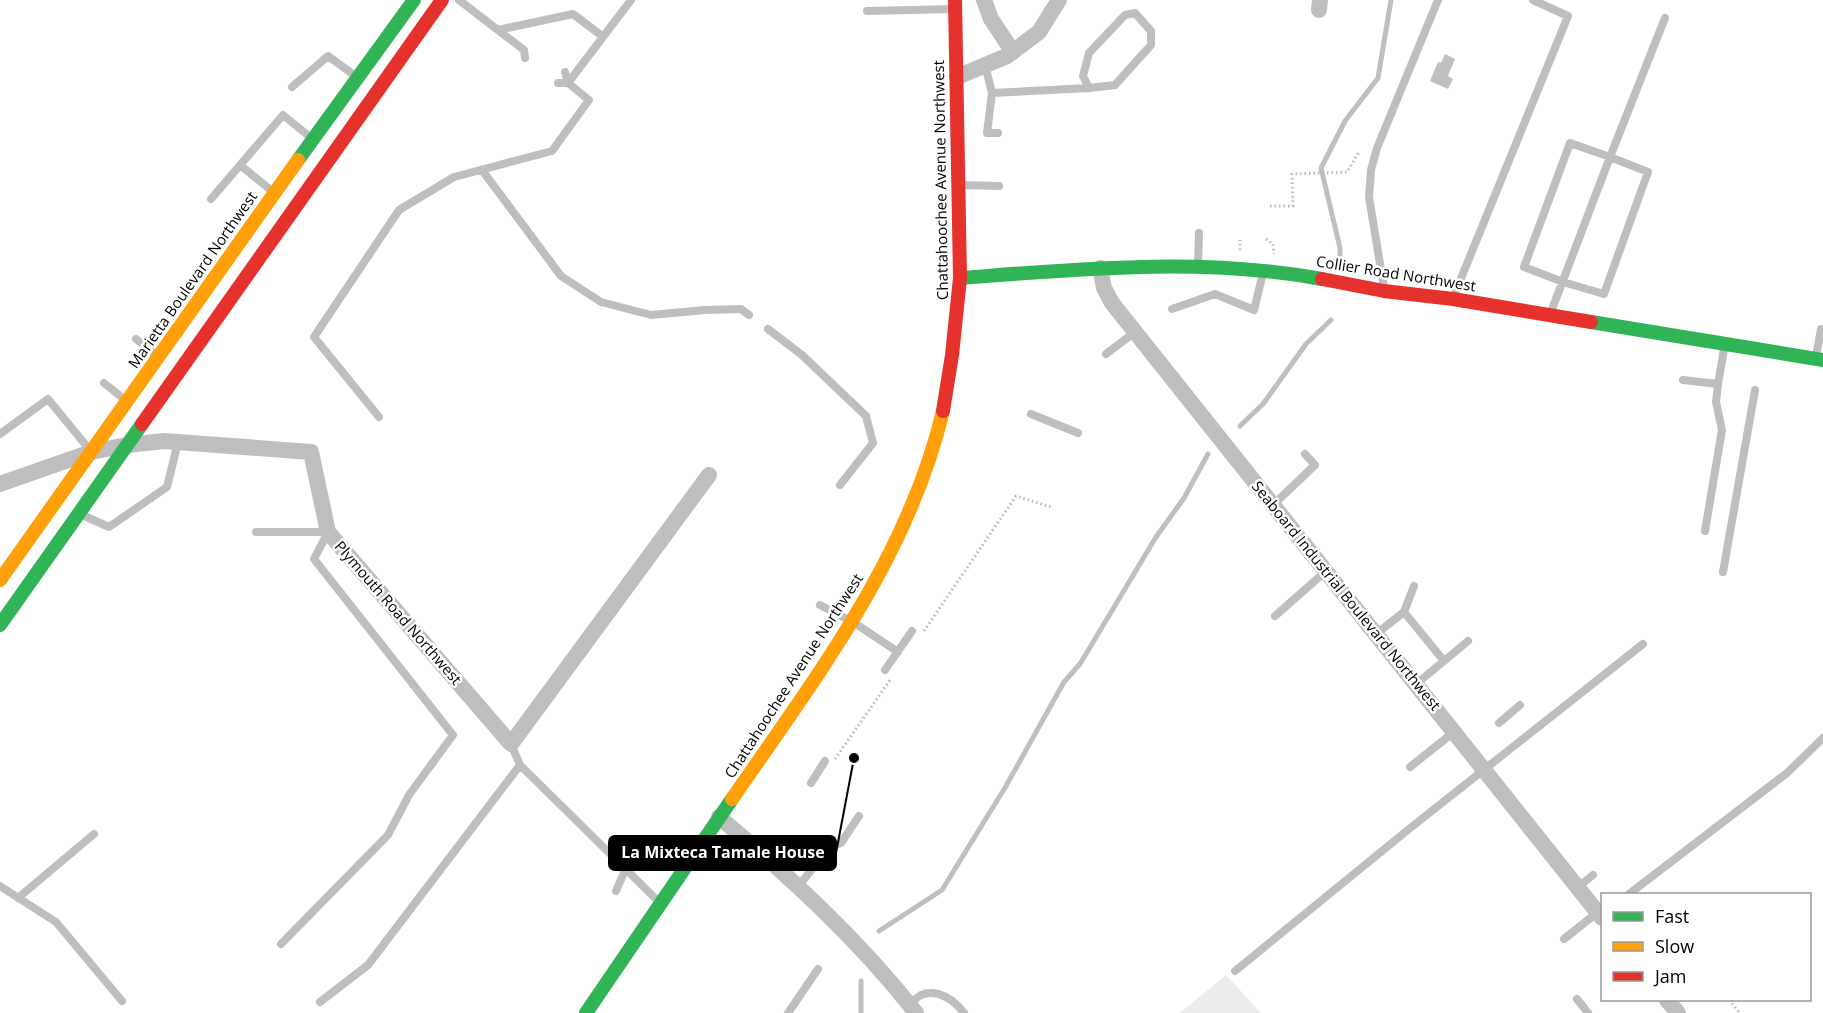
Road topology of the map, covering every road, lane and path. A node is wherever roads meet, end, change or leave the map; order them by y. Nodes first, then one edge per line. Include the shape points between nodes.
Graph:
1 (414, 0) edge
2 (441, 0) edge
3 (459, 0) edge
4 (631, 0) edge
5 (984, 0) edge
6 (1059, 0) edge
7 (1438, 0) edge
8 (1533, 0) edge
9 (955, 4) edge
10 (867, 11) dead end
11 (1665, 18) dead end
12 (498, 30) junction
13 (602, 36) junction
14 (527, 52) dead end
15 (1013, 52) junction
16 (985, 65) junction
17 (566, 72) dead end
18 (957, 76) junction
19 (357, 77) junction
20 (558, 83) dead end
21 (568, 83) junction
22 (292, 87) dead end
23 (1089, 88) junction
24 (992, 93) junction
25 (998, 133) dead end
26 (313, 139) junction
27 (1359, 152) dead end
28 (1610, 157) junction
29 (240, 165) junction
30 (482, 170) junction
31 (959, 185) junction
32 (999, 186) dead end
33 (275, 193) junction
34 (211, 199) dead end
35 (1270, 206) dead end
36 (1199, 232) dead end
37 (1266, 239) dead end
38 (1240, 240) dead end
39 (1240, 251) dead end
40 (1274, 254) dead end
41 (1100, 268) junction
42 (1198, 268) junction
43 (1263, 273) junction
44 (960, 279) junction
45 (1563, 282) junction
46 (1384, 291) junction
47 (1453, 298) junction
48 (1172, 309) dead end
49 (749, 315) dead end
50 (1550, 315) junction
51 (768, 329) dead end
52 (1823, 329) edge
53 (1135, 332) junction
54 (136, 339) dead end
55 (1725, 344) junction
56 (1106, 354) dead end
57 (158, 357) junction
58 (1819, 360) edge
59 (1683, 380) dead end
60 (104, 383) dead end
61 (1718, 384) junction
62 (1755, 390) dead end
63 (127, 402) junction
64 (1031, 414) dead end
65 (380, 417) dead end
66 (1078, 433) dead end
67 (0, 434) edge
68 (178, 442) junction
69 (127, 445) junction
70 (91, 452) junction
71 (1305, 454) dead end
72 (709, 475) dead end
73 (0, 484) edge
74 (840, 485) dead end
75 (1016, 496) dead end
76 (1273, 506) junction
77 (1051, 507) dead end
78 (79, 513) junction
79 (1705, 531) dead end
80 (256, 532) dead end
81 (328, 532) junction
82 (1326, 571) junction
83 (1723, 572) dead end
84 (0, 580) edge
85 (1414, 586) dead end
86 (820, 605) dead end
87 (1404, 612) junction
88 (1275, 616) dead end
89 (852, 622) junction
90 (0, 624) edge
91 (912, 631) dead end
92 (1376, 634) junction
93 (1468, 641) dead end
94 (1643, 644) dead end
95 (898, 652) junction
96 (1444, 661) junction
97 (885, 670) dead end
98 (1416, 684) junction
99 (1520, 705) dead end
100 (1499, 723) dead end
101 (1454, 732) junction
102 (1823, 738) edge
103 (511, 744) junction
104 (825, 761) dead end
105 (520, 765) junction
106 (1410, 767) dead end
107 (1485, 770) junction
108 (811, 783) dead end
109 (859, 816) dead end
110 (719, 818) junction
111 (94, 834) dead end
112 (626, 868) junction
113 (1593, 875) dead end
114 (0, 886) edge
115 (798, 887) junction
116 (1578, 887) junction
117 (616, 891) dead end
118 (1630, 893) edge
119 (18, 898) junction
120 (660, 904) junction
121 (1601, 915) edge
122 (1564, 939) dead end
123 (281, 944) dead end
124 (818, 969) dead end
125 (1235, 971) dead end
126 (1577, 999) dead end
127 (122, 1001) dead end
128 (1669, 1001) edge
129 (320, 1002) dead end
130 (910, 1009) edge
131 (586, 1013) edge
132 (788, 1013) edge
133 (964, 1013) edge
134 (1587, 1013) edge
135 (1678, 1013) edge

1 - 19 street, Marietta Boulevard Northwest
2 - 69 street
3 - 12 lane
4 - 13 lane
5 - 15 street via 991,19
6 - 15 street via 1039,32
7 - 46 lane via 1371,170 1369,197
8 - 47 lane via 1568,16
9 - 10 lane
9 - 18 street, Chattahoochee Avenue Northwest
11 - 28 lane
12 - 13 lane via 573,14
12 - 14 lane
13 - 21 lane
15 - 16 street
16 - 18 street
16 - 24 lane
17 - 21 lane
18 - 31 street, Chattahoochee Avenue Northwest
19 - 22 lane via 327,56
19 - 26 street, Marietta Boulevard Northwest
20 - 21 lane
21 - 30 lane via 589,100 552,151
23 - 23 lane via 1115,84 1151,45 1151,31 1135,14 1125,15 1089,53 1083,76
23 - 24 lane
24 - 25 lane via 987,133
26 - 29 lane via 283,115
26 - 33 street, Marietta Boulevard Northwest
27 - 35 path via 1347,172 1292,174 1293,206
28 - 45 lane
28 - 45 lane via 1648,172 1604,294
28 - 45 lane via 1570,143 1524,267
29 - 33 lane
29 - 34 lane
30 - 49 lane via 561,276 601,302 651,315 741,309
30 - 65 lane via 454,177 399,210 314,337
31 - 32 lane
31 - 44 street, Chattahoochee Avenue Northwest
33 - 57 street, Marietta Boulevard Northwest
36 - 42 lane
37 - 40 path via 1273,244
38 - 39 path
41 - 42 street, Collier Road Northwest
41 - 44 street, Collier Road Northwest
41 - 53 street, Seaboard Industrial Boulevard Northwest via 1112,303
42 - 43 street, Collier Road Northwest
43 - 46 street, Collier Road Northwest
43 - 48 lane via 1254,310 1215,294
44 - 89 street, Chattahoochee Avenue Northwest via 952,366 933,447 906,522
45 - 50 lane
46 - 47 street, Collier Road Northwest
47 - 50 street, Collier Road Northwest
50 - 55 street, Collier Road Northwest
51 - 74 lane via 802,355 866,416 873,443
52 - 58 lane
53 - 56 lane
53 - 76 street, Seaboard Industrial Boulevard Northwest
54 - 57 lane
55 - 58 street, Collier Road Northwest
55 - 61 lane
57 - 63 street, Marietta Boulevard Northwest
59 - 61 lane
60 - 63 lane
61 - 79 lane via 1716,402 1722,430
62 - 83 lane
63 - 70 street, Marietta Boulevard Northwest
64 - 66 lane
67 - 70 lane via 48,399
68 - 69 street, Plymouth Road Northwest
68 - 78 lane via 167,487 109,527
68 - 81 street, Plymouth Road Northwest via 311,452
69 - 70 street, Plymouth Road Northwest
69 - 78 street
70 - 73 street, Plymouth Road Northwest
70 - 84 street, Marietta Boulevard Northwest
71 - 76 lane via 1315,465
72 - 103 street
75 - 77 path
76 - 82 street, Seaboard Industrial Boulevard Northwest
78 - 90 street
80 - 81 lane
81 - 103 street, Plymouth Road Northwest
81 - 123 lane via 314,559 453,735 409,795 388,835
82 - 88 lane
82 - 92 street, Seaboard Industrial Boulevard Northwest
85 - 87 lane
86 - 89 lane
87 - 92 lane
87 - 96 lane
89 - 95 lane
89 - 110 street, Chattahoochee Avenue Northwest
91 - 95 lane
92 - 98 street, Seaboard Industrial Boulevard Northwest
93 - 96 lane
94 - 107 lane
95 - 97 lane
96 - 98 lane
98 - 101 street, Seaboard Industrial Boulevard Northwest
99 - 100 lane
101 - 106 lane
101 - 107 street, Seaboard Industrial Boulevard Northwest
102 - 118 lane via 1788,773
103 - 105 lane
104 - 108 lane
105 - 112 lane
105 - 129 lane via 368,965
107 - 116 street, Seaboard Industrial Boulevard Northwest
107 - 125 lane
109 - 115 lane via 841,843 829,847
110 - 115 street
110 - 120 street, Chattahoochee Avenue Northwest
111 - 119 lane
112 - 117 lane
112 - 120 lane
113 - 116 lane
114 - 119 lane
115 - 130 street via 861,950
116 - 121 street, Seaboard Industrial Boulevard Northwest
119 - 127 lane via 56,922
120 - 131 street, Chattahoochee Avenue Northwest
121 - 122 lane
124 - 132 lane
126 - 134 lane
128 - 135 street
130 - 133 lane via 922,995 939,995 956,1002

